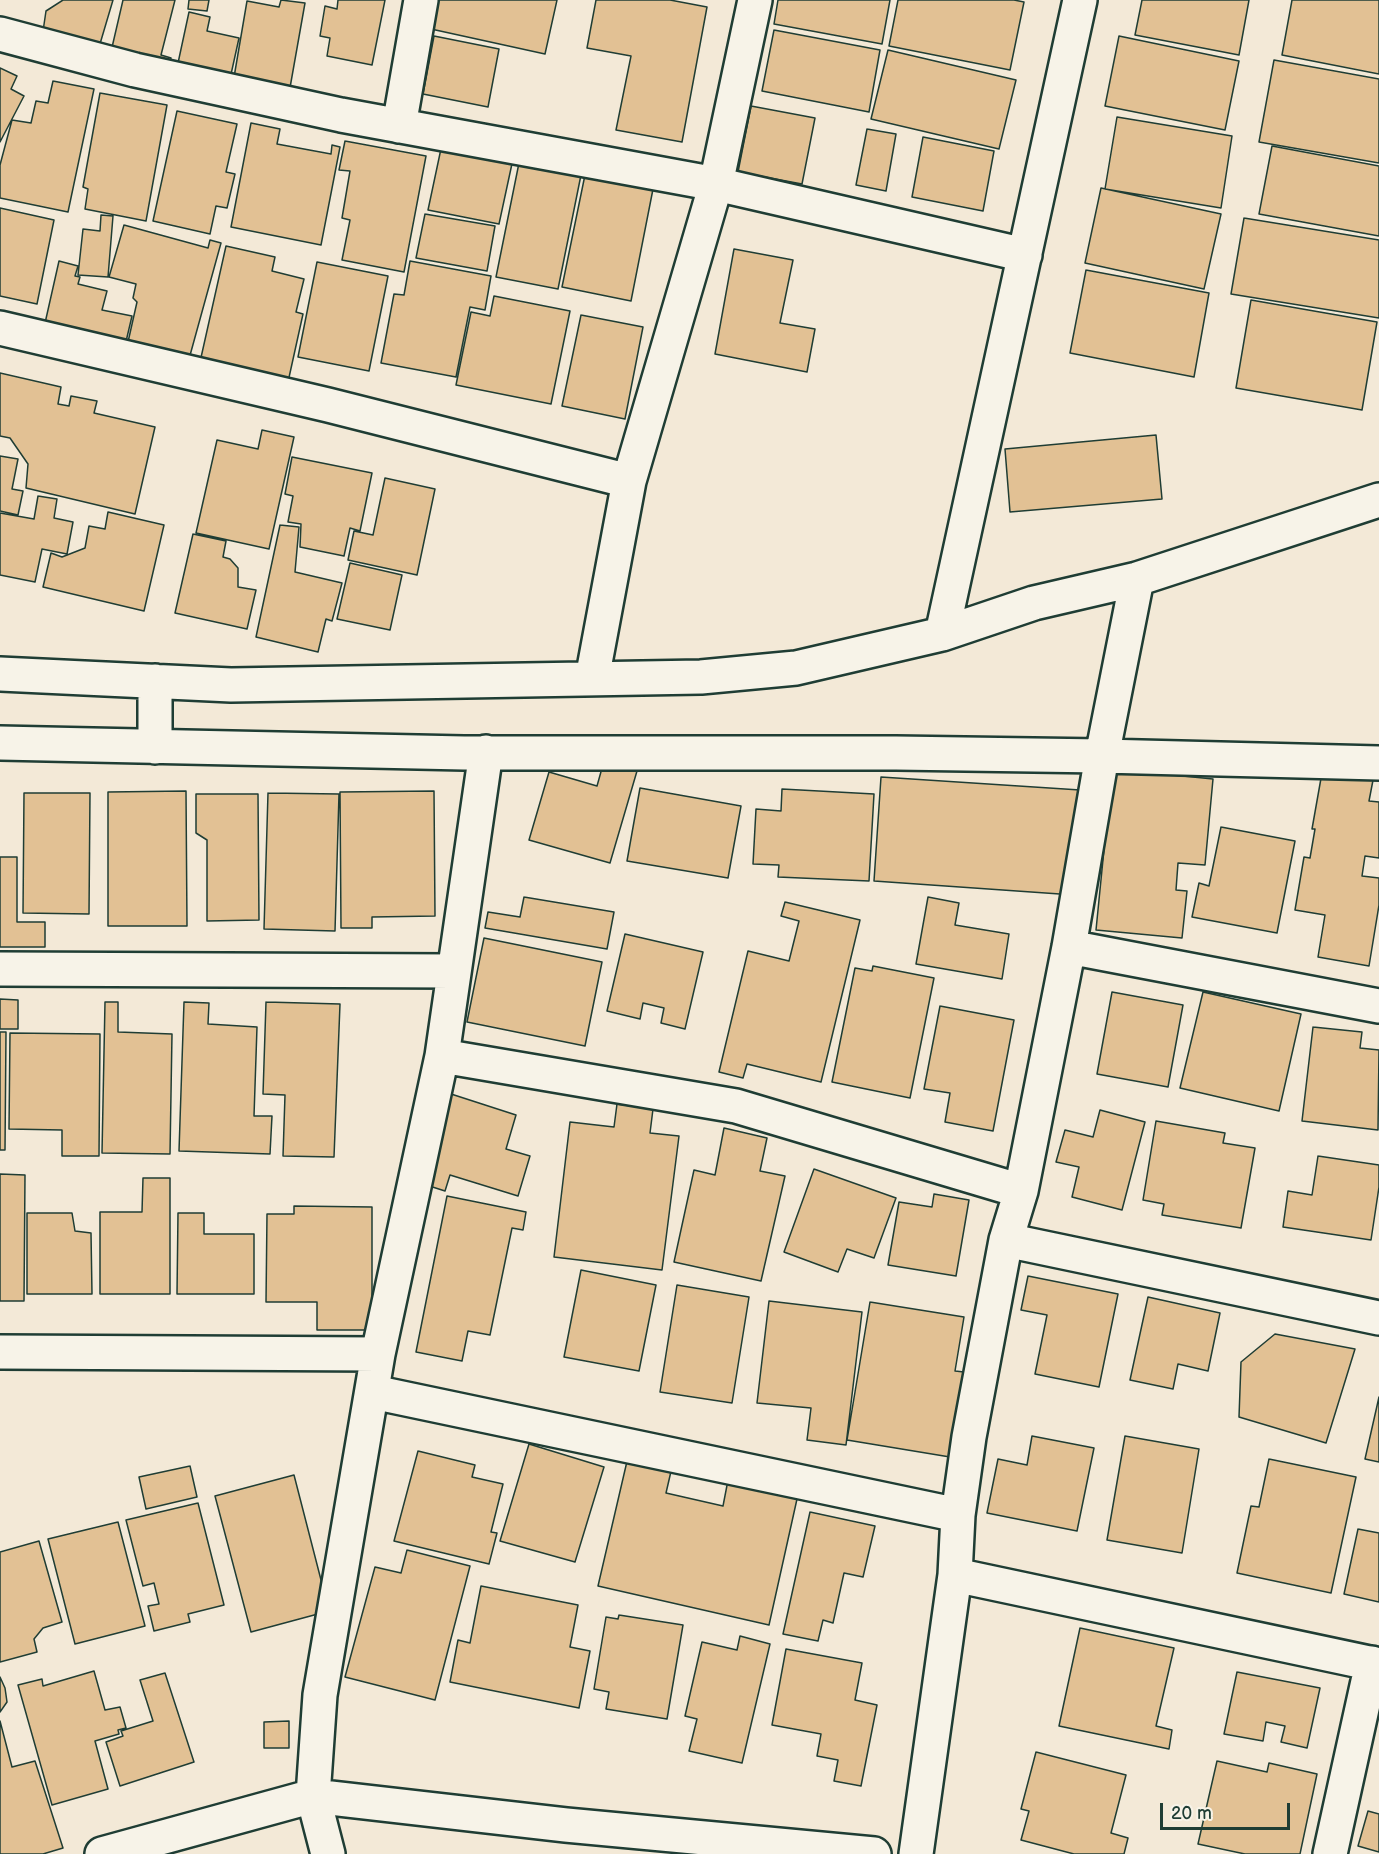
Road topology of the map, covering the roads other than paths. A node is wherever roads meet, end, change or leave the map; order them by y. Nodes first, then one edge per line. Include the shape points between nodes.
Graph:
1 (422, 0) edge
2 (755, 0) edge
3 (1080, 0) edge
4 (0, 34) edge
5 (399, 126) junction
6 (717, 184) junction
7 (1025, 255) junction
8 (0, 328) edge
9 (629, 481) junction
10 (1379, 500) edge
11 (1137, 579) junction
12 (942, 634) junction
13 (0, 674) edge
14 (592, 680) junction
15 (155, 681) junction
16 (0, 743) edge
17 (155, 747) junction
18 (486, 752) junction
19 (1102, 756) junction
20 (1379, 764) edge
21 (1069, 947) junction
22 (0, 969) edge
23 (453, 971) junction
24 (1379, 1006) edge
25 (442, 1056) junction
26 (1021, 1191) junction
27 (1006, 1240) junction
28 (1379, 1318) edge
29 (0, 1352) edge
30 (378, 1354) junction
31 (373, 1392) junction
32 (958, 1515) junction
33 (955, 1575) junction
34 (1375, 1664) edge
35 (313, 1796) junction
36 (102, 1854) edge
37 (328, 1854) edge
38 (874, 1854) edge
39 (916, 1854) edge
40 (1330, 1854) edge

1 - 5 street
2 - 6 street
3 - 7 street
4 - 5 street via 135,70
5 - 6 street
6 - 7 street
6 - 9 street
7 - 12 street
8 - 9 street
9 - 14 street
10 - 11 street
11 - 12 street via 1034,603
11 - 19 street
12 - 14 street via 796,668 700,677
13 - 15 street
14 - 15 street via 231,685
15 - 17 street
16 - 17 street
17 - 18 street
18 - 19 street
18 - 23 street
19 - 20 street
19 - 21 street
21 - 24 street
21 - 26 street
22 - 23 street
23 - 25 street
25 - 26 street via 735,1106
25 - 30 street
26 - 27 street
27 - 28 street
27 - 32 street
29 - 30 street
30 - 31 street
31 - 32 street
31 - 35 street via 320,1695
32 - 33 street
33 - 34 street
33 - 39 street
34 - 40 street
35 - 36 street
35 - 37 street
35 - 38 street

